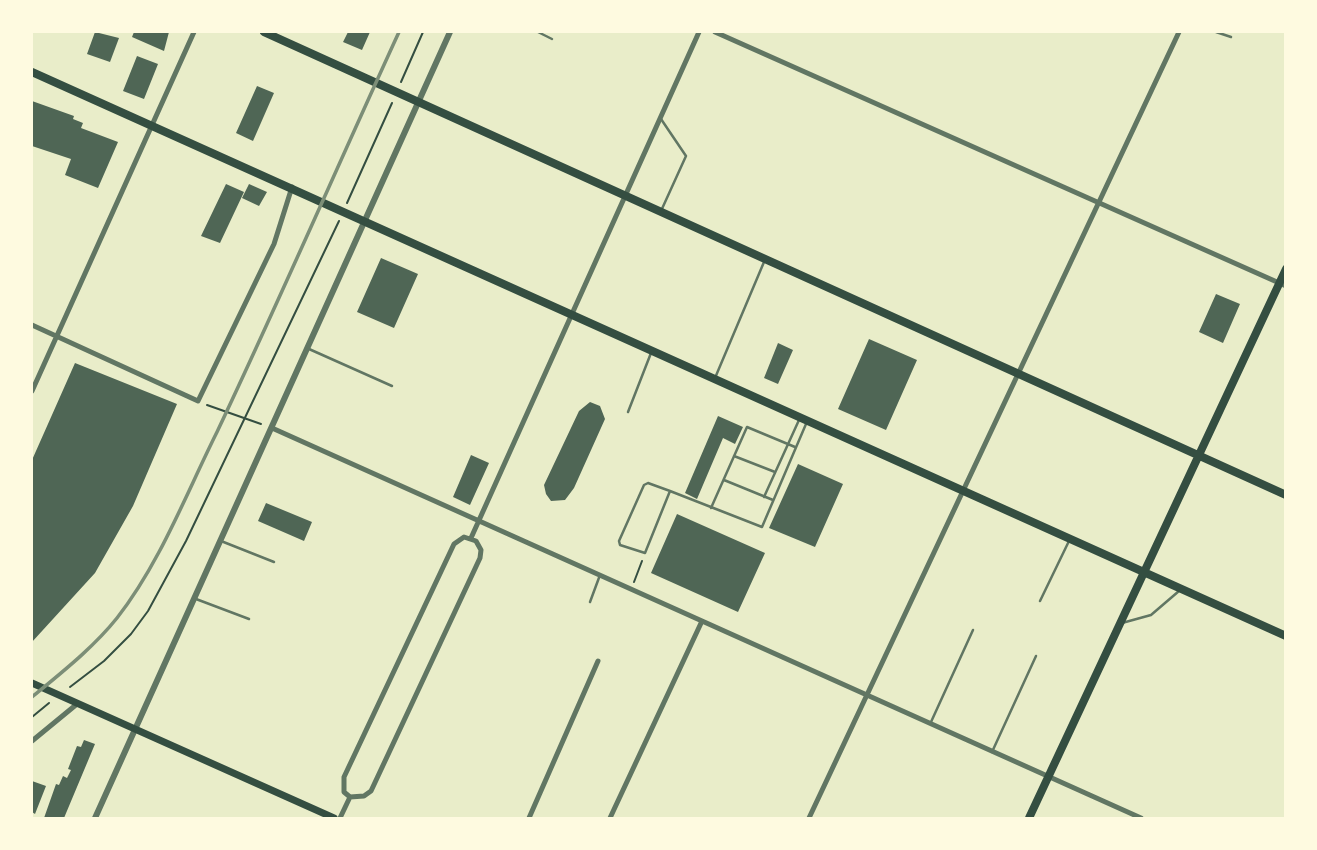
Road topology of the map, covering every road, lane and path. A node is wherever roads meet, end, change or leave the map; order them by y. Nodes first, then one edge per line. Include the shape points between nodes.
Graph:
1 (194, 32) edge
2 (264, 32) edge
3 (423, 32) edge
4 (450, 32) edge
5 (538, 32) edge
6 (699, 32) edge
7 (715, 32) edge
8 (1179, 32) edge
9 (1216, 32) edge
10 (1231, 37) dead end
11 (552, 39) dead end
12 (32, 72) edge
13 (402, 81) dead end
14 (419, 101) junction
15 (391, 107) dead end
16 (660, 118) junction
17 (152, 125) junction
18 (292, 187) junction
19 (625, 196) junction
20 (349, 200) dead end
21 (1098, 203) junction
22 (661, 211) junction
23 (365, 220) junction
24 (337, 226) dead end
25 (766, 259) junction
26 (1286, 270) edge
27 (1282, 285) edge
28 (572, 314) junction
29 (32, 325) edge
30 (56, 336) junction
31 (307, 348) junction
32 (652, 351) junction
33 (1019, 373) junction
34 (715, 379) junction
35 (392, 386) dead end
36 (32, 391) edge
37 (198, 401) junction
38 (628, 412) dead end
39 (246, 419) junction
40 (803, 419) junction
41 (272, 428) junction
42 (788, 444) junction
43 (795, 447) junction
44 (734, 456) junction
45 (1199, 456) junction
46 (775, 472) junction
47 (724, 480) junction
48 (670, 491) junction
49 (963, 491) junction
50 (1286, 495) edge
51 (764, 497) junction
52 (773, 500) junction
53 (711, 508) junction
54 (479, 521) junction
55 (471, 538) junction
56 (1070, 539) junction
57 (221, 541) junction
58 (645, 554) junction
59 (274, 562) dead end
60 (1144, 572) junction
61 (600, 576) junction
62 (631, 589) junction
63 (1181, 589) junction
64 (195, 599) junction
65 (1040, 601) dead end
66 (590, 602) dead end
67 (248, 620) dead end
68 (702, 621) junction
69 (1120, 624) junction
70 (973, 630) dead end
71 (1286, 636) edge
72 (1036, 656) dead end
73 (598, 661) dead end
74 (32, 683) edge
75 (70, 688) dead end
76 (867, 695) junction
77 (77, 704) junction
78 (47, 705) dead end
79 (32, 717) edge
80 (930, 724) junction
81 (136, 730) junction
82 (32, 741) edge
83 (992, 752) junction
84 (1049, 777) junction
85 (350, 797) junction
86 (96, 818) edge
87 (334, 818) edge
88 (340, 818) edge
89 (529, 818) edge
90 (610, 818) edge
91 (809, 818) edge
92 (1029, 818) edge
93 (1141, 818) edge

1 - 17 street
2 - 14 main road
3 - 13 path
4 - 14 street
5 - 11 lane
6 - 16 street
7 - 21 street
8 - 21 street
9 - 10 lane
12 - 17 main road
14 - 19 main road
14 - 23 street
15 - 20 path
16 - 19 street
16 - 22 lane via 686,156
17 - 18 main road
17 - 30 street
18 - 23 main road
18 - 37 street via 274,244
19 - 22 main road
19 - 28 street
21 - 27 street
21 - 33 street
22 - 25 main road
23 - 28 main road
23 - 31 street
24 - 39 path
25 - 33 main road
25 - 34 lane
26 - 27 main road
27 - 45 main road
28 - 32 main road
28 - 54 street
29 - 30 street
30 - 36 street
30 - 37 street
31 - 35 lane
31 - 41 street
32 - 34 main road
32 - 38 lane
33 - 45 main road
33 - 49 street
34 - 40 main road
37 - 39 path
39 - 41 path
39 - 75 path via 148,611 104,662
40 - 42 lane
40 - 43 lane
40 - 49 main road
41 - 54 street
41 - 57 street
42 - 43 lane
42 - 44 lane via 747,427
42 - 46 lane
43 - 52 lane
44 - 46 lane
44 - 47 lane
45 - 50 main road
45 - 60 main road
46 - 51 lane
47 - 51 lane
47 - 53 lane
48 - 53 lane
48 - 58 lane
48 - 58 lane via 643,485 619,541
49 - 56 main road
49 - 76 street
51 - 52 lane
52 - 53 lane via 762,527
54 - 55 street
54 - 61 street
55 - 85 street via 454,544 344,777 344,792
55 - 85 street via 481,550 480,558 371,790
56 - 60 main road
56 - 65 lane
57 - 59 lane
57 - 64 street
58 - 62 path
60 - 63 main road
60 - 69 main road
61 - 62 street
61 - 66 lane
62 - 68 street
63 - 69 lane via 1151,615
63 - 71 main road
64 - 67 lane
64 - 81 street
68 - 76 street
68 - 90 street
69 - 84 main road
70 - 80 lane
72 - 83 lane
73 - 89 street
74 - 77 main road
76 - 80 street
76 - 91 street
77 - 81 main road
77 - 82 street
78 - 79 path
80 - 83 street
81 - 86 street
81 - 87 main road
83 - 84 street
84 - 92 main road
84 - 93 street
85 - 88 street

